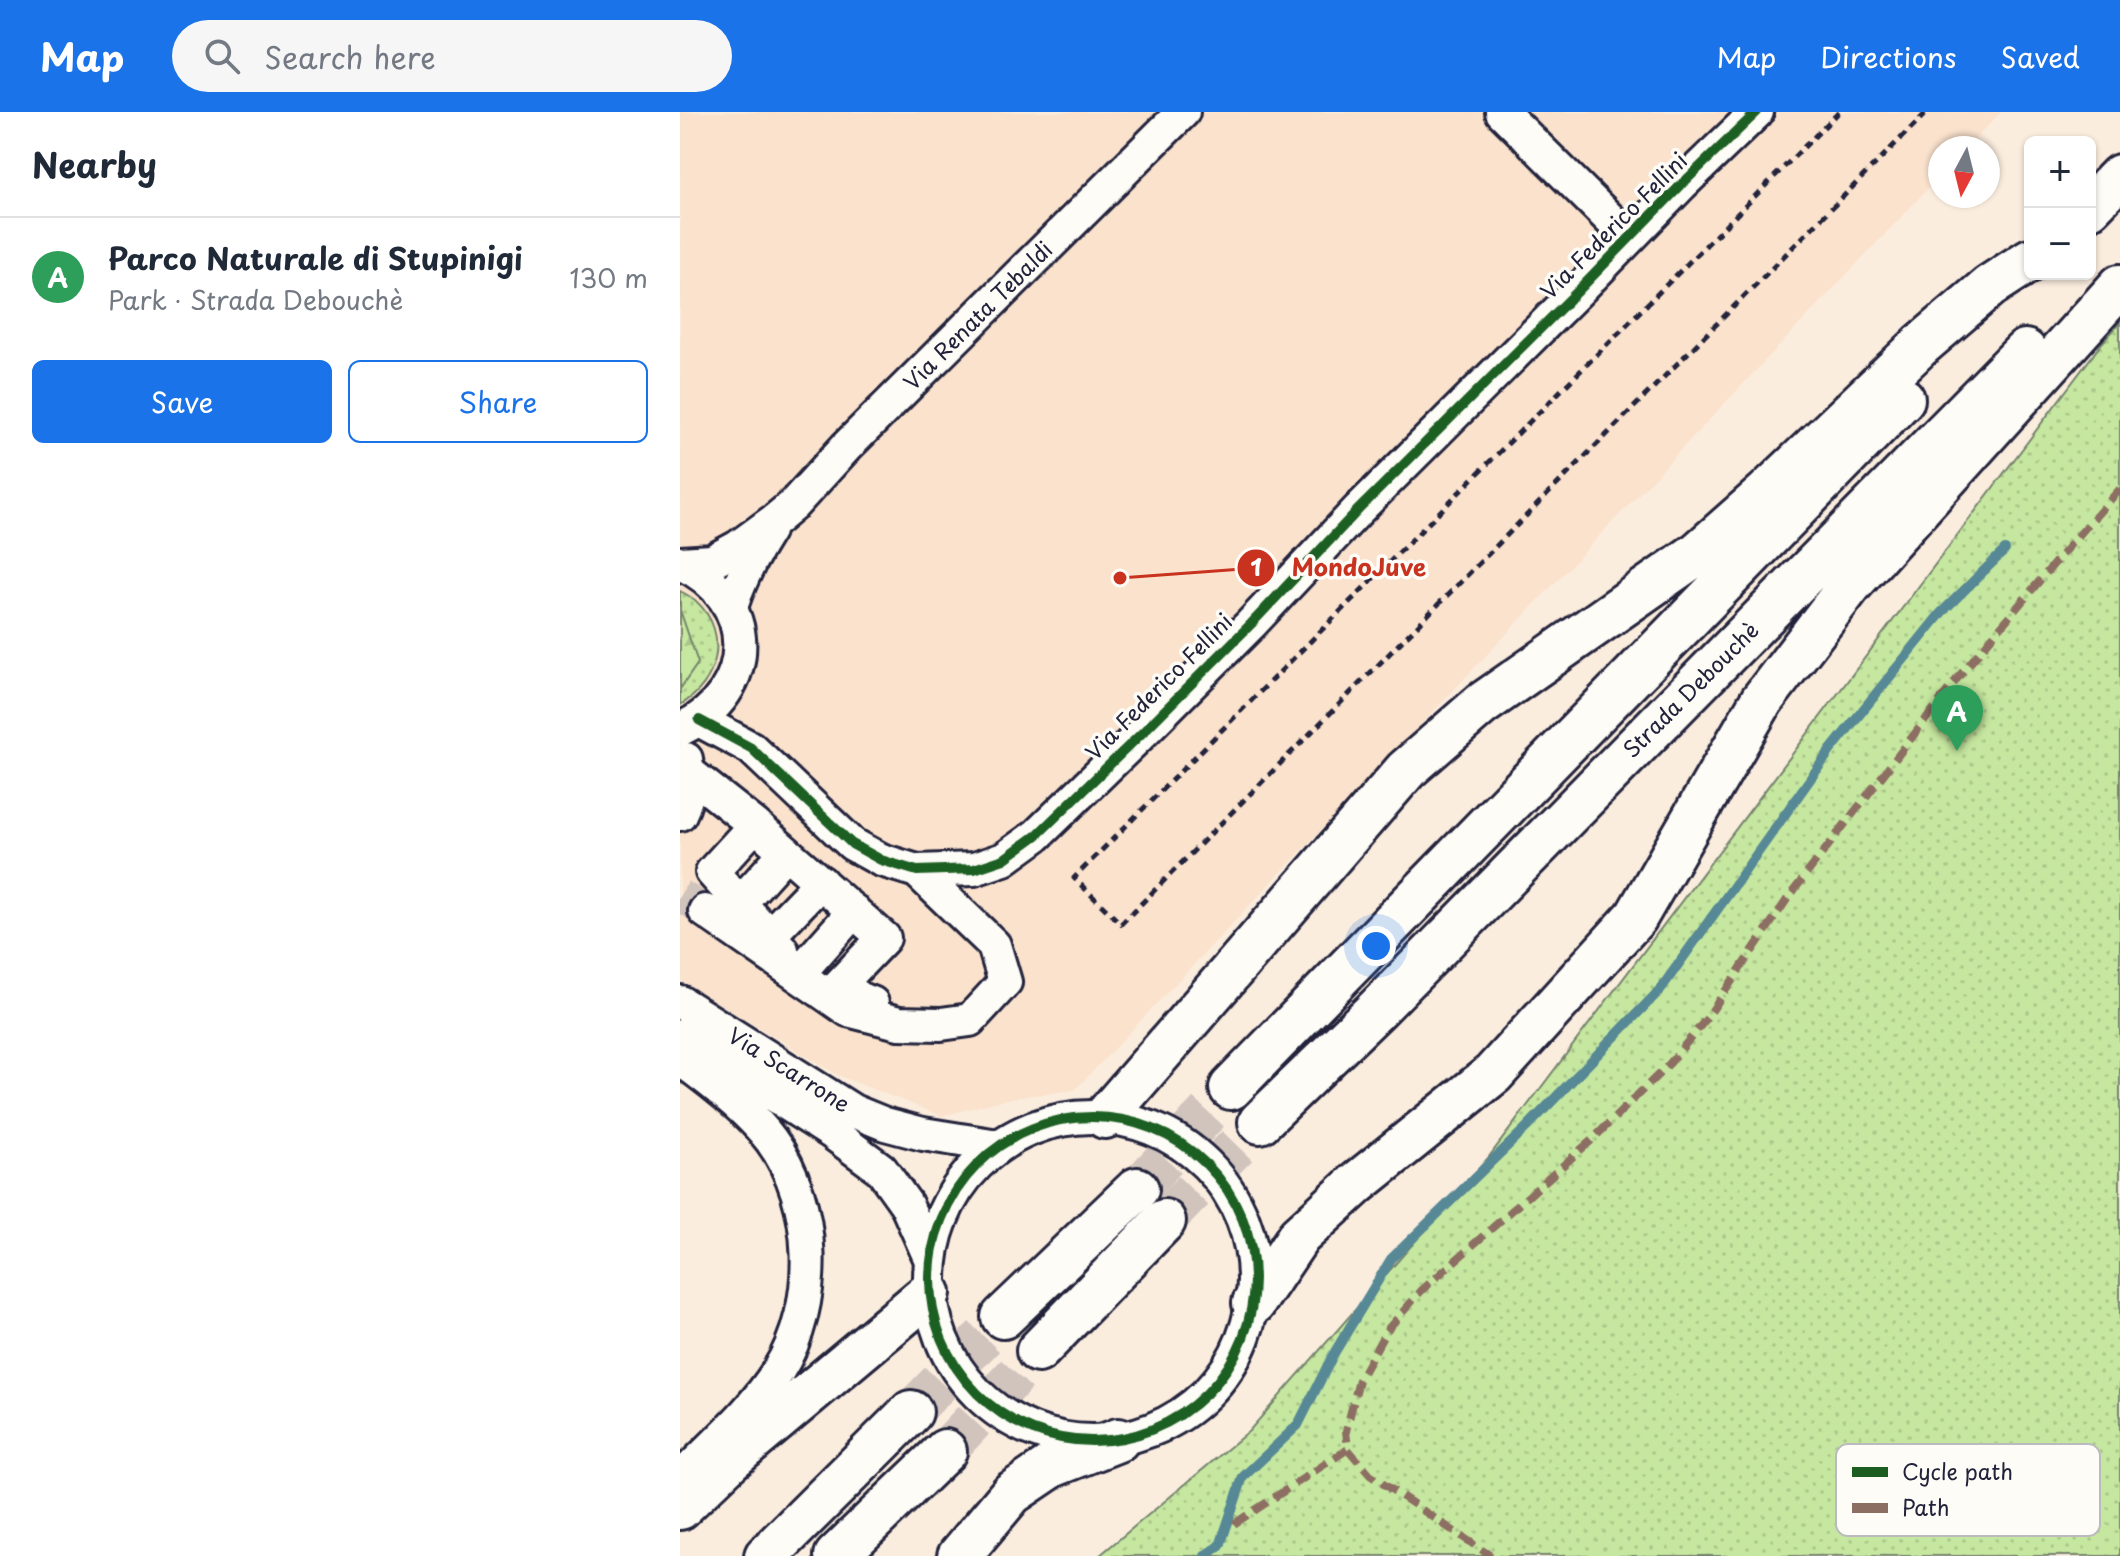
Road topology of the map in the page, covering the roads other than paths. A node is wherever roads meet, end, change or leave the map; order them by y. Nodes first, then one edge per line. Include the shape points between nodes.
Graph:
1 (1183, 112) edge
2 (1502, 112) edge
3 (1757, 112) edge
4 (2120, 176) edge
5 (2096, 201) edge
6 (1629, 238) junction
7 (2120, 255) edge
8 (2024, 264) edge
9 (2024, 276) edge
10 (2120, 286) edge
11 (775, 520) junction
12 (681, 563) edge
13 (731, 607) junction
14 (731, 684) junction
15 (686, 730) edge
16 (751, 748) junction
17 (688, 772) junction
18 (680, 814) edge
19 (755, 825) junction
20 (786, 852) junction
21 (917, 871) junction
22 (821, 882) junction
23 (740, 903) junction
24 (705, 911) tunnel mouth
25 (854, 911) junction
26 (769, 936) junction
27 (808, 980) junction
28 (990, 998) junction
29 (680, 1002) edge
30 (680, 1036) edge
31 (680, 1059) edge
32 (1231, 1088) tunnel mouth
33 (1105, 1117) junction
34 (1260, 1122) tunnel mouth
35 (998, 1146) junction
36 (1137, 1189) tunnel mouth
37 (1164, 1221) tunnel mouth
38 (930, 1275) junction
39 (1254, 1303) junction
40 (1003, 1317) tunnel mouth
41 (1038, 1351) tunnel mouth
42 (911, 1412) tunnel mouth
43 (1118, 1440) junction
44 (945, 1451) tunnel mouth
45 (680, 1479) edge
46 (680, 1508) edge
47 (766, 1556) edge
48 (836, 1556) edge
49 (959, 1556) edge

1 - 11 street, Via Renata Tebaldi
2 - 6 street
3 - 6 street, Via Federico Fellini
4 - 5 main road
6 - 21 street, Via Federico Fellini via 1037,835 1004,859 974,869
7 - 34 main road, Strada Debouchè
8 - 33 main road via 1921,345 1698,553 1482,704 1406,770
9 - 32 main road
10 - 39 main road via 1850,585 1762,700 1636,917 1493,1074 1299,1236
11 - 12 street, Via Renata Tebaldi via 712,561
11 - 13 street, Via Renata Tebaldi via 751,556
12 - 13 street via 701,573
13 - 14 street via 739,632 739,659
14 - 15 street via 723,698
14 - 16 street, Via Federico Fellini
15 - 16 street, Via Federico Fellini
15 - 17 street
16 - 21 street, Via Federico Fellini via 852,844
17 - 18 street via 690,783
17 - 19 street
19 - 20 street
19 - 23 street via 712,872
20 - 22 street
20 - 23 street
21 - 28 street via 994,945 1005,982
22 - 25 street
22 - 26 street
23 - 26 street
24 - 27 street
25 - 27 street
25 - 28 street via 884,938 840,984 862,1000 898,1011 940,1015
26 - 27 street
27 - 28 street via 848,1010 899,1023 970,1020
29 - 35 street, Via Scarrone via 853,1111 923,1134
30 - 38 street, Via Scarrone via 881,1169 906,1204
31 - 45 street via 756,1121 772,1141 790,1172 808,1250 798,1328 779,1369 748,1410
33 - 35 street, Via Scarrone via 1049,1122
33 - 39 street, Via Scarrone via 1160,1131 1206,1162 1237,1203 1254,1252
35 - 38 street, Via Scarrone via 958,1185 943,1218
36 - 40 main road
37 - 41 main road
38 - 43 street, Via Scarrone via 944,1347 976,1393 1017,1424 1066,1440
38 - 46 main road
39 - 43 street, Via Scarrone via 1238,1352 1208,1394 1167,1424
42 - 47 main road
43 - 49 main road via 1052,1466 1012,1493
44 - 48 main road

